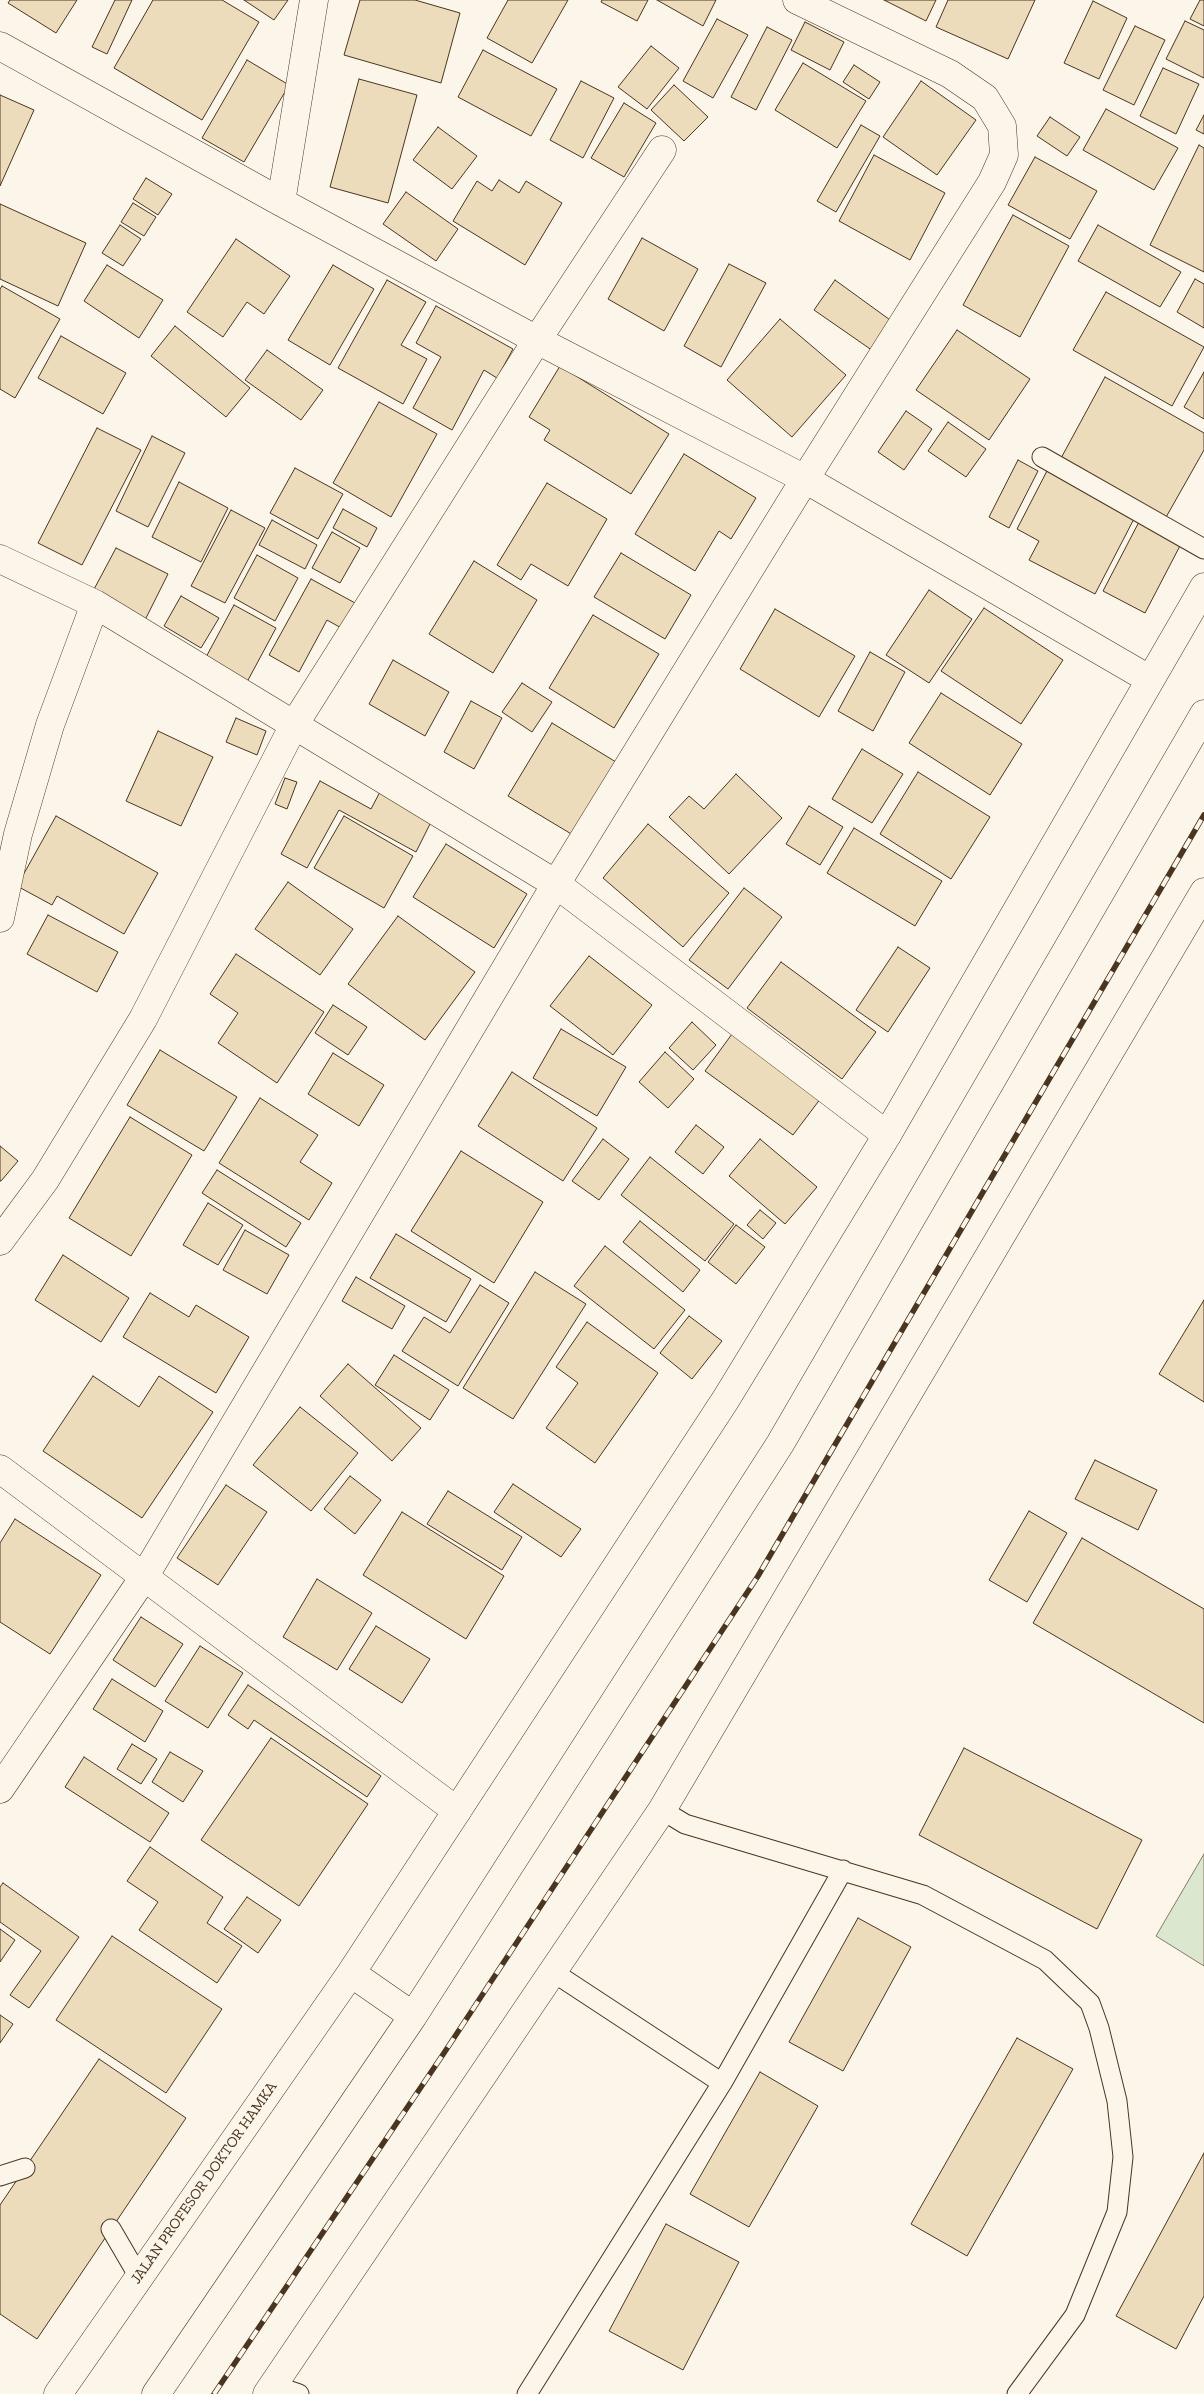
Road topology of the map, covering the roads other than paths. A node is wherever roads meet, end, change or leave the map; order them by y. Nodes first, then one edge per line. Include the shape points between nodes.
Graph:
1 (314, 0) edge
2 (797, 0) edge
3 (0, 46) edge
4 (662, 150) dead end
5 (281, 202) junction
6 (537, 340) junction
7 (1042, 457) dead end
8 (804, 479) junction
9 (1204, 549) edge
10 (0, 559) edge
11 (1204, 587) edge
12 (95, 604) junction
13 (1149, 679) junction
14 (1204, 714) edge
15 (294, 724) junction
16 (556, 884) junction
17 (1204, 892) edge
18 (0, 918) edge
19 (887, 1135) junction
20 (0, 1240) edge
21 (0, 1468) edge
22 (144, 1577) junction
23 (0, 1789) edge
24 (662, 1810) junction
25 (457, 1811) junction
26 (843, 1870) junction
27 (553, 1972) junction
28 (351, 1973) junction
29 (413, 2016) junction
30 (722, 2083) junction
31 (25, 2168) dead end
32 (0, 2176) edge
33 (111, 2229) dead end
34 (139, 2277) junction
35 (270, 2390) edge
36 (58, 2394) edge
37 (156, 2394) edge
38 (299, 2394) edge
39 (527, 2394) edge
40 (1017, 2394) edge

1 - 5 main road
2 - 8 main road via 950,74 986,98 1002,126 1004,155 992,182
3 - 5 main road
4 - 6 main road
5 - 6 main road
6 - 8 main road
6 - 15 main road
7 - 9 lane
8 - 13 main road
8 - 16 main road
10 - 12 main road
11 - 13 main road, JALAN PROFESOR DOKTOR HAMKA
12 - 15 main road
12 - 18 main road via 50,724 18,834
13 - 19 main road, JALAN PROFESOR DOKTOR HAMKA
14 - 29 main road via 780,1444
15 - 16 main road
15 - 20 main road via 143,1019 45,1180
16 - 19 main road
16 - 22 main road
17 - 24 main road
19 - 25 main road, JALAN PROFESOR DOKTOR HAMKA via 726,1399
21 - 22 main road
22 - 23 main road
22 - 25 main road
24 - 26 lane via 685,1824
24 - 27 main road
25 - 28 main road, JALAN PROFESOR DOKTOR HAMKA
26 - 30 lane
26 - 40 lane via 923,1895 1045,1960 1090,2004 1099,2028 1116,2101 1123,2157 1117,2212 1075,2315
27 - 30 lane
27 - 35 main road
28 - 29 main road
28 - 34 main road, JALAN PROFESOR DOKTOR HAMKA
29 - 37 main road
30 - 39 lane
31 - 32 lane
33 - 34 lane
34 - 36 main road, JALAN PROFESOR DOKTOR HAMKA
35 - 38 lane

